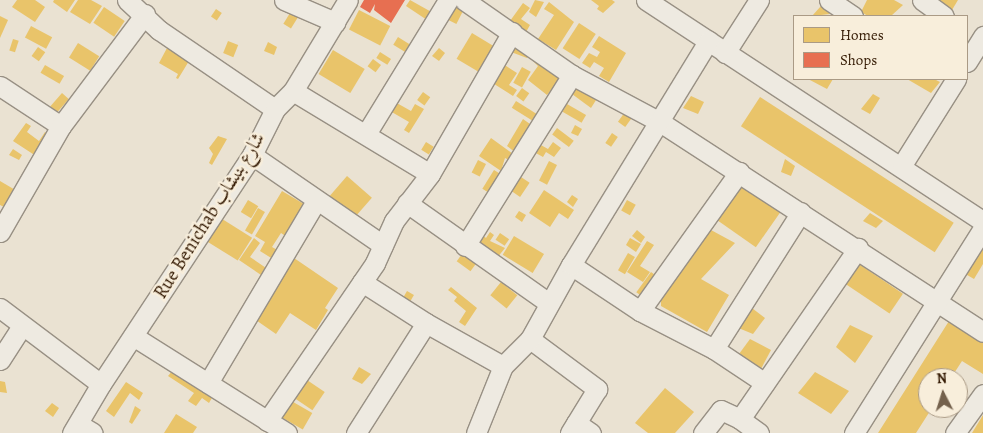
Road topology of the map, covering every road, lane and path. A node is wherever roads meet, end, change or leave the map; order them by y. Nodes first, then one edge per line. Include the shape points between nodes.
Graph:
1 (126, 0) edge
2 (284, 0) edge
3 (348, 0) edge
4 (448, 0) edge
5 (464, 0) edge
6 (759, 0) edge
7 (829, 0) edge
8 (922, 0) edge
9 (648, 1) edge
10 (145, 14) junction
11 (852, 15) edge
12 (943, 15) edge
13 (335, 22) junction
14 (512, 32) junction
15 (977, 36) edge
16 (708, 41) junction
17 (725, 53) junction
18 (968, 59) edge
19 (572, 75) junction
20 (953, 80) edge
21 (0, 86) edge
22 (293, 91) junction
23 (275, 110) junction
24 (660, 122) junction
25 (61, 126) junction
26 (366, 134) junction
27 (252, 156) junction
28 (902, 166) junction
29 (739, 172) junction
30 (430, 174) junction
31 (316, 201) junction
32 (407, 203) junction
33 (801, 212) junction
34 (983, 221) edge
35 (2, 223) edge
36 (983, 228) edge
37 (383, 244) junction
38 (466, 246) junction
39 (858, 248) junction
40 (571, 266) junction
41 (362, 282) junction
42 (549, 303) junction
43 (938, 304) junction
44 (0, 308) edge
45 (640, 311) junction
46 (426, 323) junction
47 (22, 326) junction
48 (983, 332) edge
49 (133, 336) junction
50 (530, 339) junction
51 (714, 350) junction
52 (0, 360) edge
53 (503, 366) junction
54 (208, 383) junction
55 (766, 383) junction
56 (101, 384) junction
57 (983, 394) edge
58 (740, 418) junction
59 (267, 421) junction
60 (81, 430) edge
61 (579, 430) edge
62 (287, 433) edge
63 (356, 433) edge
64 (476, 433) edge
65 (703, 433) edge
66 (759, 433) edge
67 (854, 433) edge
68 (955, 433) edge

1 - 10 street
2 - 13 street
3 - 13 street, Rue Benichab شارع بنيشاب
4 - 26 street
5 - 14 street
6 - 17 street
7 - 11 street
8 - 12 street
9 - 16 street
10 - 23 street via 159,30
10 - 25 street
13 - 22 street, Rue Benichab شارع بنيشاب
14 - 19 street
14 - 30 street
15 - 18 street
16 - 17 street
16 - 24 street
17 - 28 street
19 - 24 street
19 - 38 street
20 - 28 street
21 - 25 street
22 - 23 street, Rue Benichab شارع بنيشاب
22 - 26 street
23 - 27 street, Rue Benichab شارع بنيشاب
24 - 29 street
24 - 40 street
25 - 35 street
26 - 30 street
27 - 31 street
27 - 49 street, Rue Benichab شارع بنيشاب
28 - 34 street
29 - 33 street
29 - 45 street
30 - 32 street
31 - 37 street
31 - 54 street
32 - 37 street
32 - 38 street
33 - 39 street
33 - 51 street
36 - 43 street
37 - 41 street
38 - 42 street
39 - 43 street
39 - 55 street
40 - 42 street
40 - 45 street
41 - 46 street
41 - 59 street
42 - 50 street
43 - 48 street
43 - 67 street
44 - 47 street
45 - 51 street
46 - 53 street
46 - 63 street
47 - 52 street
47 - 56 street
49 - 54 street
49 - 56 street, Rue Benichab شارع بنيشاب
50 - 53 street
50 - 61 street via 594,384 595,395
51 - 55 street
53 - 64 street
54 - 59 street
55 - 58 street
56 - 60 street, Rue Benichab شارع بنيشاب
57 - 68 street
58 - 65 street via 721,410
58 - 66 street
59 - 62 street

